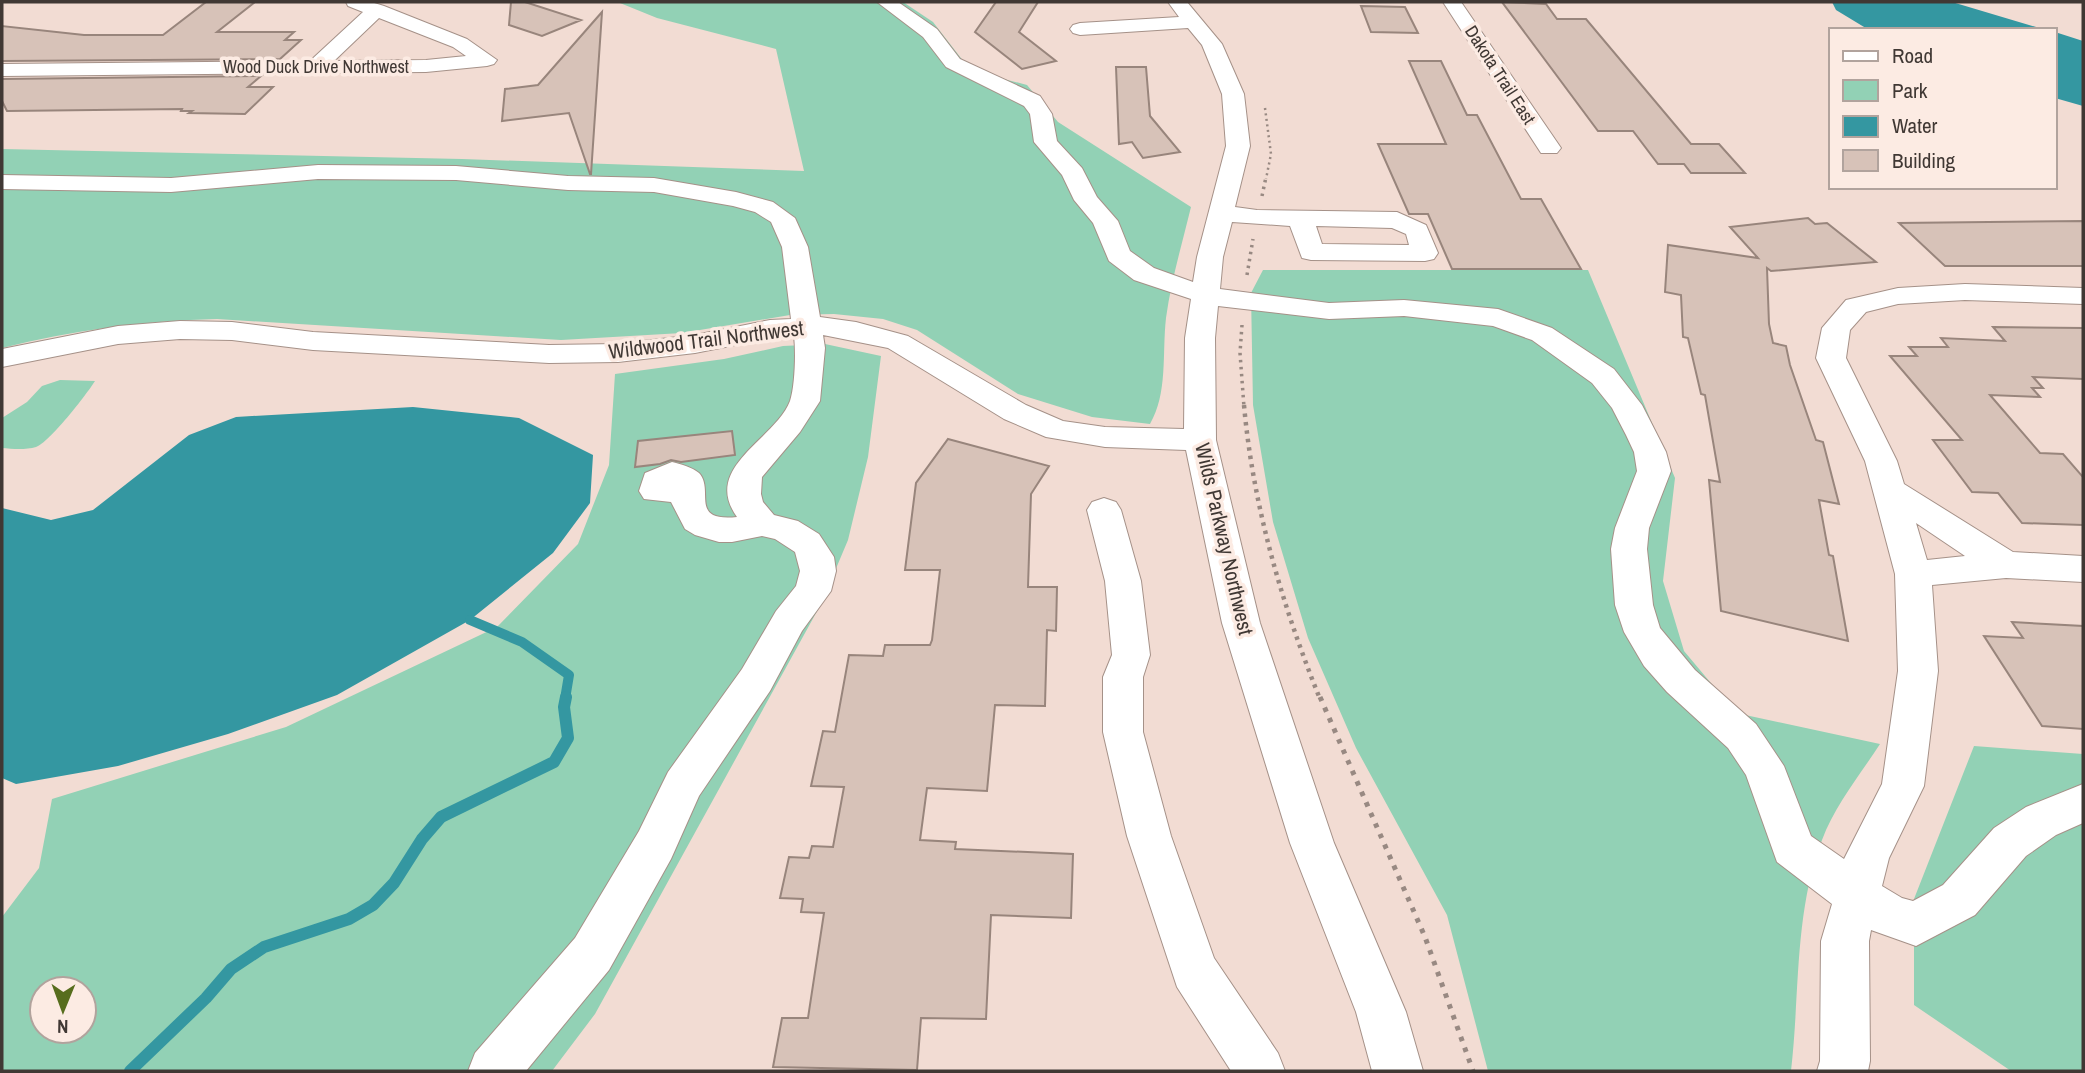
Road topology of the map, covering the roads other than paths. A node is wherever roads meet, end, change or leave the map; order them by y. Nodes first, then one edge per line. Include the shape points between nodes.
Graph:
1 (355, 2) edge
2 (886, 2) edge
3 (1452, 2) edge
4 (377, 10) junction
5 (1186, 12) edge
6 (1080, 29) dead end
7 (314, 67) junction
8 (2, 69) edge
9 (1549, 148) dead end
10 (2, 182) edge
11 (1221, 213) junction
12 (1301, 219) dead end
13 (1206, 295) junction
14 (2083, 296) edge
15 (807, 327) junction
16 (313, 341) junction
17 (2, 358) edge
18 (2, 374) edge
19 (1200, 440) junction
20 (1888, 489) junction
21 (685, 491) dead end
22 (1104, 510) dead end
23 (762, 524) junction
24 (2006, 565) junction
25 (2083, 569) edge
26 (1913, 574) junction
27 (2083, 803) edge
28 (1856, 895) junction
29 (493, 1071) edge
30 (1260, 1071) edge
31 (1397, 1071) edge
32 (1842, 1071) edge

1 - 4 street, Wood Duck Drive Northwest
2 - 13 street via 930,33 953,63 1032,101 1041,114 1046,142 1105,221 1118,255 1126,263 1165,283
3 - 9 street, Dakota Trail East
4 - 7 street
4 - 7 street, Wood Duck Drive Northwest via 460,43 487,60 426,66
5 - 6 street
5 - 11 street, Wilds Parkway Northwest via 1212,44 1233,94 1238,146
7 - 8 street, Wood Duck Drive Northwest
10 - 15 street via 171,185 360,171 684,188 764,207 782,218 795,247
11 - 12 street
11 - 13 street, Wilds Parkway Northwest
13 - 19 street, Wilds Parkway Northwest via 1200,338
13 - 28 street via 1329,311 1404,308 1498,318 1542,334 1603,376 1626,405 1650,452 1654,471 1632,528 1629,549 1634,605 1643,632 1681,681 1742,736 1763,766 1793,848
14 - 20 street via 1965,292 1898,296 1856,306 1836,328 1831,358 1881,461
15 - 16 street, Wildwood Trail Northwest via 618,353 549,354
15 - 19 street, Wildwood Trail Northwest via 856,331 898,342 1015,412 1057,430 1105,437
15 - 23 street via 810,348 805,401 746,475 747,506
16 - 17 street, Wildwood Trail Northwest via 180,330 118,335
16 - 18 street, Wildwood Trail Northwest via 107,356
19 - 31 street, Wilds Parkway Northwest via 1241,623 1312,844 1381,1012
20 - 24 street
20 - 26 street
21 - 23 street via 691,515 704,527 724,531
22 - 30 street via 1124,581 1131,656 1123,677 1123,733 1149,836 1194,971
23 - 29 street via 786,530 807,543 817,557 813,591 683,785 655,845 592,954
24 - 25 street
24 - 26 street
26 - 28 street via 1918,671 1903,786 1867,856
27 - 28 street via 2041,821 2011,842 1959,900 1916,924 1891,917
28 - 32 street via 1845,942

